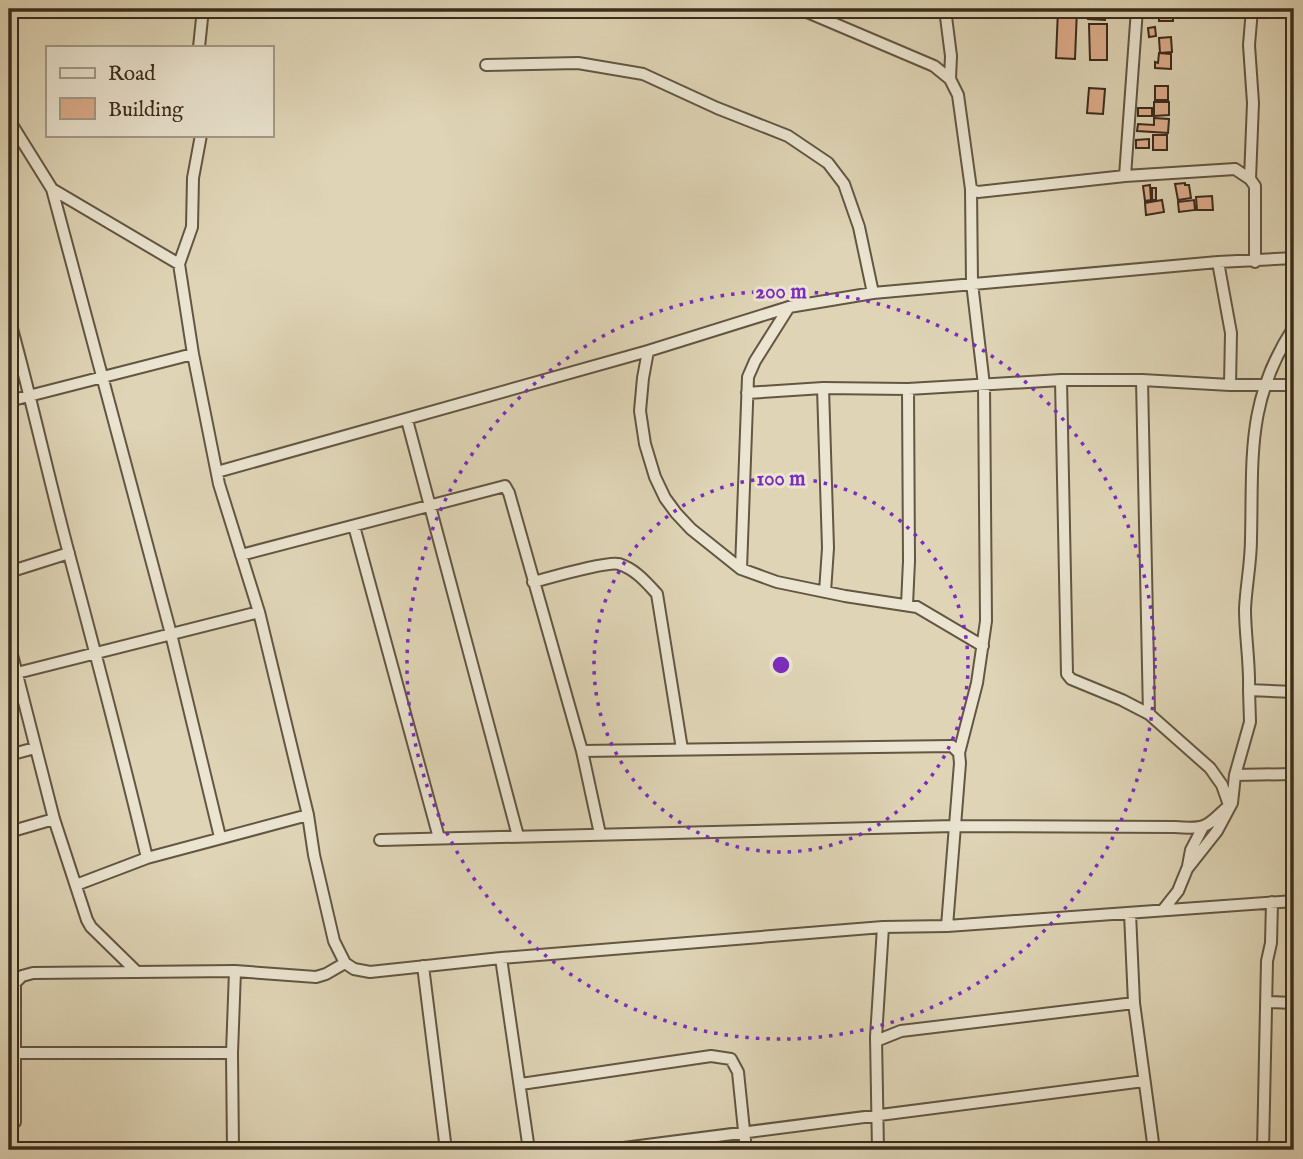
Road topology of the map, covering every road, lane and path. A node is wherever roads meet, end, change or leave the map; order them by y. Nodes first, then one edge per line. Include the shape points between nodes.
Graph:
1 (203, 9) edge
2 (800, 9) edge
3 (945, 9) edge
4 (1137, 9) edge
5 (1252, 9) edge
6 (1267, 9) edge
7 (1285, 9) edge
8 (199, 46) edge
9 (486, 65) dead end
10 (950, 79) junction
11 (9, 120) edge
12 (201, 136) edge
13 (1125, 176) junction
14 (1250, 179) junction
15 (52, 189) junction
16 (971, 189) junction
17 (1294, 258) edge
18 (1218, 262) junction
19 (1255, 262) junction
20 (179, 264) junction
21 (972, 283) junction
22 (873, 293) junction
23 (789, 307) junction
24 (9, 318) edge
25 (1294, 327) edge
26 (648, 351) junction
27 (192, 354) junction
28 (103, 376) junction
29 (1061, 380) junction
30 (1142, 380) junction
31 (984, 385) junction
32 (1294, 385) edge
33 (1230, 386) junction
34 (1264, 386) junction
35 (823, 388) junction
36 (908, 389) junction
37 (747, 393) junction
38 (31, 396) junction
39 (9, 401) edge
40 (407, 420) junction
41 (217, 472) junction
42 (428, 506) junction
43 (354, 526) junction
44 (69, 553) junction
45 (241, 555) junction
46 (741, 569) junction
47 (9, 572) edge
48 (533, 582) junction
49 (825, 592) junction
50 (906, 605) junction
51 (259, 612) junction
52 (171, 634) junction
53 (9, 643) edge
54 (983, 646) junction
55 (97, 653) junction
56 (13, 674) edge
57 (1249, 690) junction
58 (1294, 692) edge
59 (1149, 714) junction
60 (35, 748) junction
61 (682, 749) junction
62 (582, 751) junction
63 (959, 753) junction
64 (9, 755) edge
65 (1294, 774) edge
66 (1235, 775) junction
67 (1231, 804) junction
68 (308, 815) junction
69 (54, 819) junction
70 (954, 826) junction
71 (1203, 827) junction
72 (9, 832) edge
73 (600, 834) junction
74 (518, 836) junction
75 (220, 837) junction
76 (439, 838) junction
77 (380, 840) dead end
78 (147, 858) junction
79 (1187, 869) junction
80 (76, 885) junction
81 (1294, 901) edge
82 (1272, 902) junction
83 (1163, 911) junction
84 (1130, 914) junction
85 (947, 926) junction
86 (883, 927) junction
87 (501, 958) junction
88 (345, 963) junction
89 (423, 965) junction
90 (136, 971) junction
91 (235, 971) junction
92 (1268, 1002) junction
93 (1134, 1003) junction
94 (1294, 1003) edge
95 (876, 1041) junction
96 (14, 1053) junction
97 (232, 1053) junction
98 (1144, 1081) junction
99 (521, 1084) junction
100 (876, 1115) junction
101 (15, 1122) dead end
102 (744, 1131) junction
103 (233, 1150) edge
104 (446, 1150) edge
105 (530, 1150) edge
106 (607, 1150) edge
107 (747, 1150) edge
108 (878, 1150) edge
109 (1154, 1150) edge
110 (1263, 1150) edge

1 - 8 street
2 - 10 street via 926,62
3 - 10 street
4 - 13 street
5 - 14 street
6 - 7 street
9 - 22 street via 578,63 643,74 788,136 828,163 844,184
10 - 16 street via 958,95
11 - 15 street
12 - 20 street via 193,177 192,228
13 - 14 street via 1235,169
13 - 16 street via 978,192
14 - 19 street via 1255,186
15 - 20 street
15 - 28 street
16 - 21 street
17 - 19 street
18 - 19 street
18 - 21 street
18 - 33 street via 1231,333
20 - 27 street
21 - 22 street
21 - 31 street
22 - 23 street
23 - 26 street
23 - 37 street via 755,361
24 - 38 street
25 - 34 street
26 - 40 street
26 - 46 street via 640,411 655,477 676,513
27 - 28 street
27 - 41 street
28 - 38 street
28 - 52 street
29 - 30 street
29 - 31 street
29 - 59 street via 1065,668 1071,679
30 - 33 street
30 - 59 street
31 - 36 street
31 - 54 street
32 - 34 street
33 - 34 street
34 - 57 street via 1252,442 1245,609
35 - 36 street
35 - 37 street
35 - 49 street
36 - 50 street
37 - 46 street
38 - 39 street
38 - 44 street
40 - 41 street
40 - 42 street
41 - 45 street
42 - 43 street
42 - 48 street via 505,486
42 - 74 street
43 - 45 street
43 - 76 street
44 - 47 street
44 - 55 street
45 - 51 street
46 - 49 street
48 - 61 street via 616,563 641,577 657,594
48 - 62 street
49 - 50 street
50 - 54 street
51 - 52 street
51 - 68 street
52 - 55 street
52 - 75 street
53 - 56 street
54 - 63 street
55 - 56 street
55 - 78 street
56 - 60 street
57 - 58 street
57 - 66 street via 1250,722
59 - 67 street via 1210,768
60 - 64 street
60 - 69 street
61 - 62 street
61 - 63 street via 952,746
62 - 73 street
63 - 70 street
65 - 66 street
66 - 67 street
67 - 71 street
67 - 79 street via 1217,831
68 - 75 street
68 - 88 street via 334,941
69 - 72 street
69 - 80 street
70 - 71 street
70 - 73 street
70 - 85 street
71 - 79 street
73 - 74 street
74 - 76 street
75 - 78 street
76 - 77 street
78 - 80 street
79 - 83 street
80 - 90 street via 91,927
81 - 82 street
82 - 83 street
82 - 92 street
83 - 84 street
84 - 85 street
84 - 93 street
85 - 86 street
86 - 87 street
86 - 95 street
87 - 89 street
87 - 99 street
88 - 89 street via 370,972
88 - 91 street via 316,977
89 - 104 street
90 - 91 street
90 - 96 street via 22,976 15,983
91 - 97 street
92 - 94 street
92 - 110 street
93 - 95 street via 901,1031
93 - 98 street
95 - 100 street
96 - 97 street
96 - 101 street
97 - 103 street
98 - 100 street
98 - 109 street
99 - 102 street via 711,1056 731,1059 738,1072
99 - 105 street
100 - 102 street
100 - 108 street
102 - 106 street
102 - 107 street

